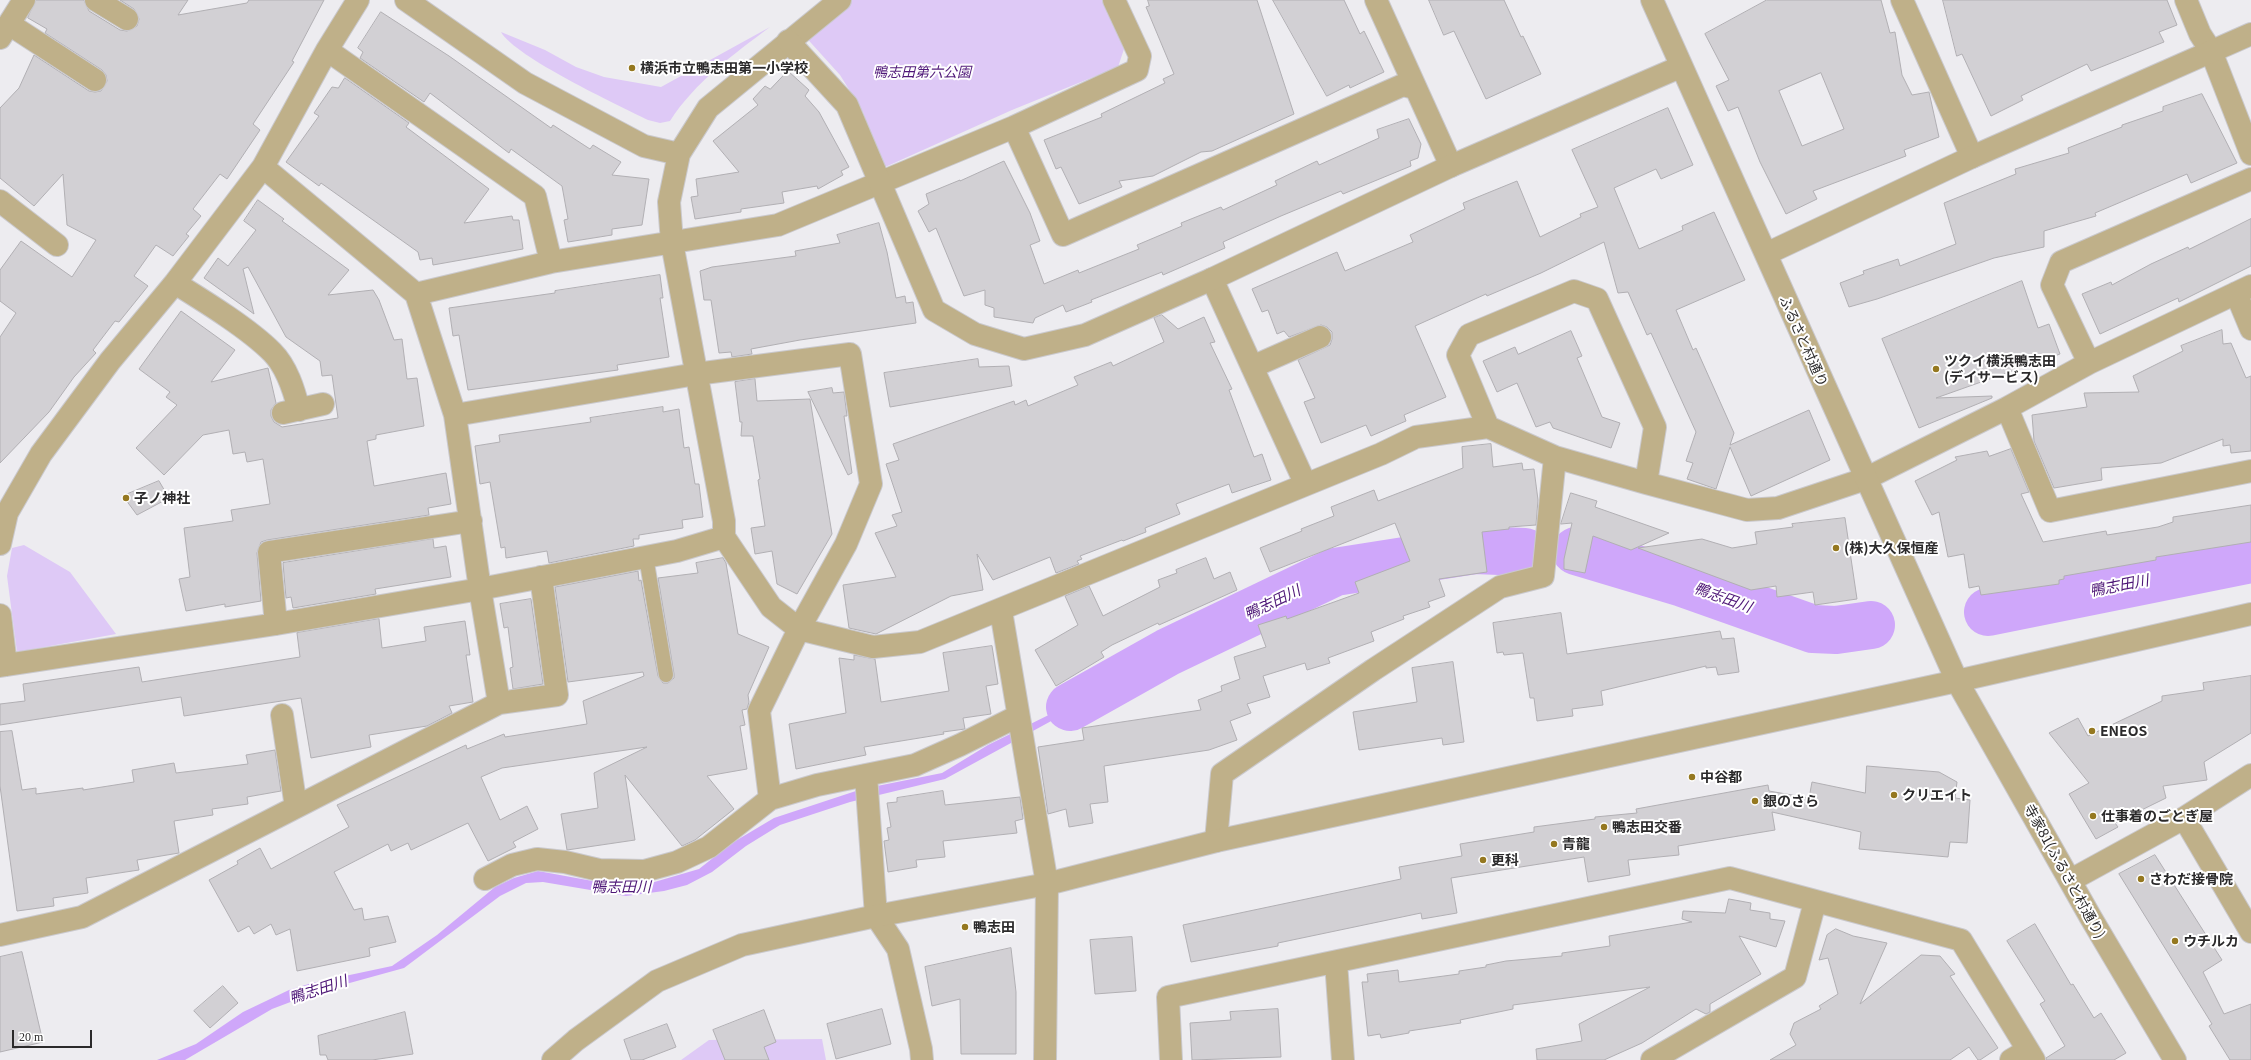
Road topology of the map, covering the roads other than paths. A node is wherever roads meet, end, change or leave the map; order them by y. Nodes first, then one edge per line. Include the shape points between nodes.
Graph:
1 (24, 0) edge
2 (96, 0) edge
3 (358, 0) edge
4 (406, 0) edge
5 (840, 0) edge
6 (1114, 0) edge
7 (1376, 0) edge
8 (1652, 0) edge
9 (1902, 0) edge
10 (2186, 0) edge
11 (127, 19) dead end
12 (4, 31) edge
13 (2251, 34) edge
14 (788, 41) junction
15 (326, 50) junction
16 (2211, 51) junction
17 (1680, 67) junction
18 (95, 80) dead end
19 (1415, 88) junction
20 (1014, 127) junction
21 (679, 154) junction
22 (2251, 154) edge
23 (1972, 157) junction
24 (1451, 166) junction
25 (263, 167) junction
26 (2251, 179) edge
27 (880, 183) junction
28 (0, 202) edge
29 (672, 243) junction
30 (57, 246) dead end
31 (1766, 254) junction
32 (551, 262) junction
33 (1212, 279) junction
34 (175, 283) junction
35 (2244, 290) edge
36 (416, 294) junction
37 (2251, 329) edge
38 (1320, 337) dead end
39 (2089, 363) junction
40 (1252, 367) junction
41 (696, 374) junction
42 (323, 404) dead end
43 (2007, 408) junction
44 (455, 415) junction
45 (1488, 427) junction
46 (1555, 457) junction
47 (2251, 471) edge
48 (1865, 479) junction
49 (1646, 482) junction
50 (1305, 483) junction
51 (471, 522) junction
52 (724, 537) junction
53 (0, 544) edge
54 (646, 557) junction
55 (541, 576) junction
56 (480, 589) junction
57 (1001, 611) junction
58 (2251, 614) edge
59 (0, 616) edge
60 (276, 624) junction
61 (799, 629) junction
62 (3, 665) edge
63 (666, 675) dead end
64 (1957, 681) junction
65 (500, 703) junction
66 (282, 715) dead end
67 (1018, 716) junction
68 (2251, 775) edge
69 (867, 778) junction
70 (770, 798) junction
71 (296, 807) junction
72 (2184, 818) junction
73 (1216, 841) junction
74 (485, 879) dead end
75 (2071, 880) junction
76 (1047, 884) junction
77 (1815, 902) junction
78 (876, 916) junction
79 (2251, 932) edge
80 (0, 935) edge
81 (1336, 962) junction
82 (2024, 1057) edge
83 (553, 1060) edge
84 (922, 1060) edge
85 (1045, 1060) edge
86 (1171, 1060) edge
87 (1343, 1060) edge
88 (1652, 1060) edge
89 (2175, 1060) edge

1 - 12 street
2 - 11 street
3 - 15 street
4 - 21 street via 525,84 644,146
5 - 14 street via 802,33
6 - 20 street via 1140,56 1137,70
7 - 19 street
8 - 17 street, ふるさと村通り
9 - 23 street
10 - 16 street via 2200,34
12 - 18 street
13 - 16 street
14 - 21 street via 708,108
14 - 27 street via 847,106
15 - 25 street
15 - 32 street via 535,196
16 - 22 street
16 - 23 street
17 - 24 street
17 - 31 street, ふるさと村通り
19 - 20 street via 1403,85 1063,235
19 - 24 street
20 - 27 street
21 - 29 street via 669,202
23 - 31 street
24 - 33 street
25 - 34 street
25 - 36 street
26 - 39 street via 2061,262 2052,285
27 - 29 street via 778,225
27 - 33 street via 934,310 975,334 1024,349 1085,335
28 - 30 street
29 - 32 street
29 - 41 street
31 - 48 street, ふるさと村通り
32 - 36 street
33 - 40 street
34 - 42 street via 273,352 292,384 291,412
34 - 53 street via 110,361 42,454 7,513
35 - 37 street
35 - 39 street
36 - 44 street
38 - 40 street
39 - 43 street
40 - 50 street
41 - 44 street
41 - 52 street via 724,521
41 - 61 street via 850,354 871,484 846,544
43 - 47 street via 2050,511
43 - 48 street
44 - 51 street
45 - 46 street
45 - 49 street via 1458,355 1468,335 1574,291 1597,299 1655,428
45 - 50 street via 1416,437 1381,454
46 - 49 street
46 - 73 street via 1543,576 1500,587 1373,670 1222,774
48 - 49 street via 1778,508 1747,510
48 - 64 street, ふるさと村通り
50 - 57 street
51 - 56 street
51 - 60 street via 269,552
52 - 54 street
52 - 61 street via 771,607
54 - 55 street
54 - 63 lane
55 - 56 street
55 - 65 street via 557,695
56 - 60 street
56 - 65 street
57 - 61 street via 920,642 873,647
57 - 67 street
58 - 64 street
59 - 62 street
60 - 62 street
61 - 70 street via 758,711
64 - 73 street
64 - 75 street, 寺家81(ふるさと村通り)
65 - 71 street
66 - 71 street
67 - 69 street via 960,746 915,765
67 - 76 street
68 - 72 street
69 - 70 street via 817,785
69 - 78 street
70 - 74 street via 709,847 677,862 644,871 599,870 537,859 512,865
71 - 80 street via 82,917
72 - 75 street
72 - 79 street
73 - 76 street
75 - 89 street, 寺家81(ふるさと村通り)
76 - 78 street
76 - 85 street
77 - 81 street via 1730,878
77 - 82 street via 1961,940
77 - 88 street via 1795,977
78 - 83 street via 742,945 657,981 576,1040
78 - 84 street via 898,949
81 - 86 street via 1168,997
81 - 87 street

